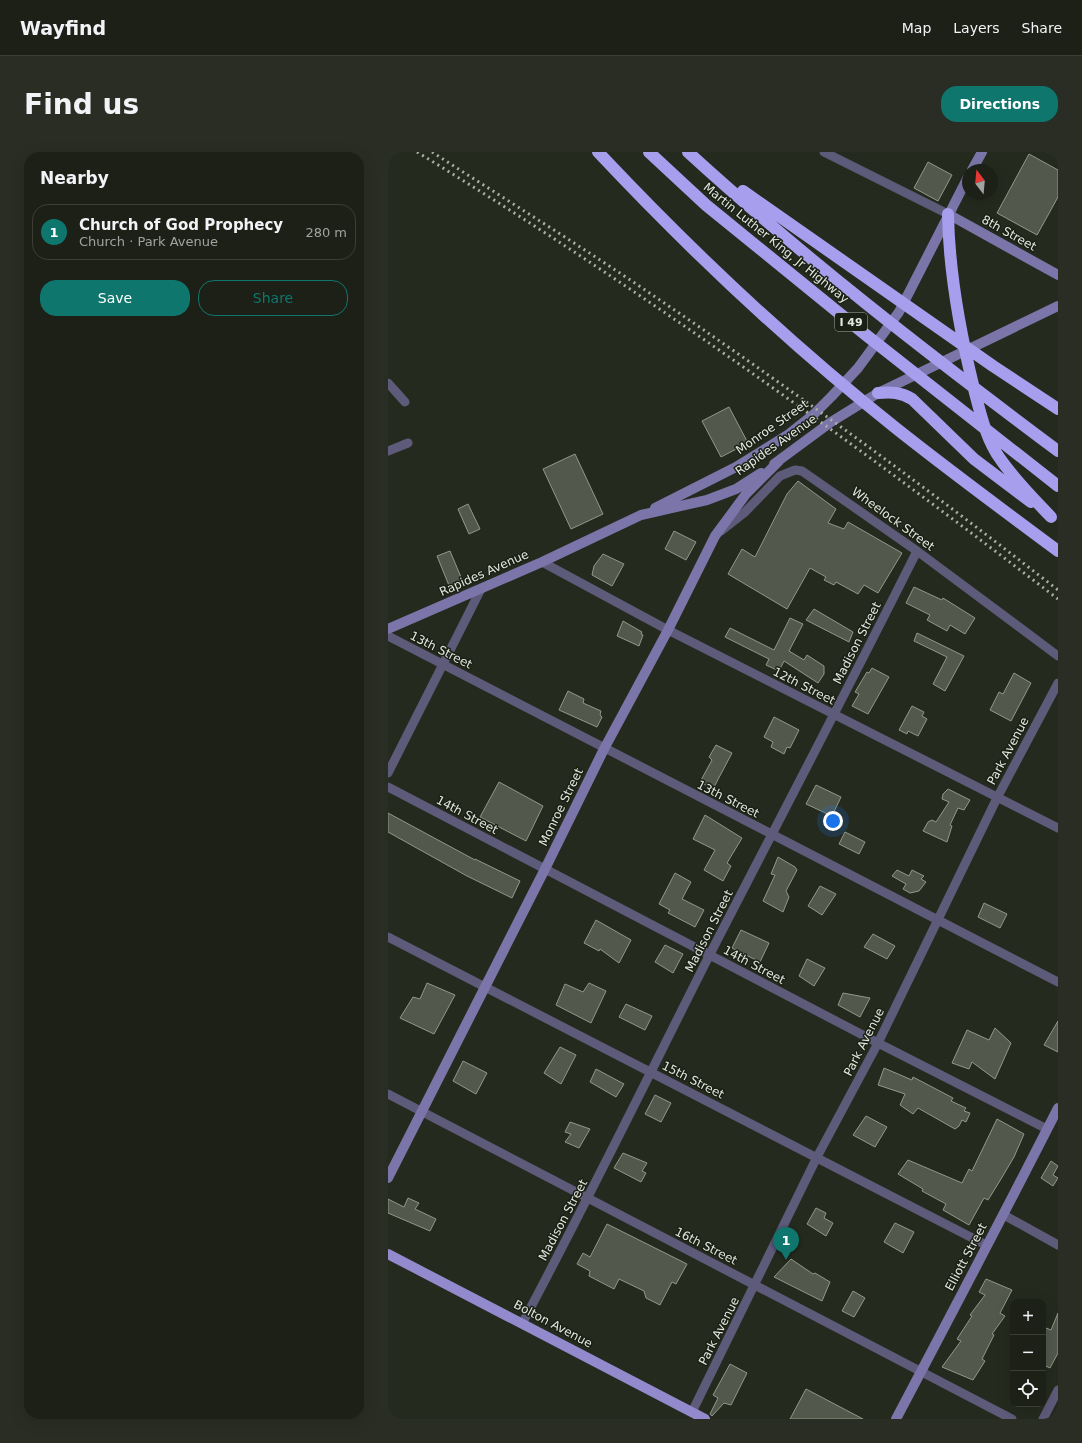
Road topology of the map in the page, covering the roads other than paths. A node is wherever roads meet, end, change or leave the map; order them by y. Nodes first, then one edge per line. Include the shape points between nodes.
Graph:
1 (598, 152) edge
2 (649, 152) edge
3 (824, 152) edge
4 (982, 152) edge
5 (690, 154) edge
6 (975, 164) edge
7 (962, 188) edge
8 (948, 214) junction
9 (1058, 275) edge
10 (1058, 306) edge
11 (965, 352) junction
12 (388, 383) edge
13 (878, 393) junction
14 (405, 402) dead end
15 (1058, 409) edge
16 (408, 443) dead end
17 (388, 451) edge
18 (1058, 451) edge
19 (779, 461) junction
20 (1058, 486) edge
21 (641, 515) junction
22 (1054, 520) edge
23 (716, 536) junction
24 (917, 551) junction
25 (1058, 551) edge
26 (542, 562) junction
27 (481, 589) junction
28 (388, 629) edge
29 (668, 630) junction
30 (388, 636) edge
31 (1058, 656) edge
32 (443, 664) junction
33 (1058, 683) edge
34 (834, 715) junction
35 (604, 749) junction
36 (388, 773) edge
37 (388, 787) edge
38 (997, 798) junction
39 (1058, 828) edge
40 (772, 836) junction
41 (545, 869) junction
42 (937, 921) junction
43 (388, 937) edge
44 (710, 955) junction
45 (1058, 982) edge
46 (486, 987) junction
47 (878, 1043) junction
48 (651, 1072) junction
49 (388, 1094) edge
50 (1058, 1108) edge
51 (421, 1112) junction
52 (1047, 1129) junction
53 (817, 1157) junction
54 (388, 1178) edge
55 (588, 1199) junction
56 (1004, 1215) junction
57 (986, 1245) junction
58 (1058, 1245) edge
59 (388, 1254) edge
60 (755, 1286) junction
61 (523, 1322) junction
62 (921, 1372) junction
63 (1058, 1390) edge
64 (692, 1412) junction
65 (705, 1419) edge
66 (896, 1419) edge
67 (1012, 1419) edge
68 (1043, 1419) edge

1 - 25 highway via 667,223 809,355 973,489
2 - 20 highway, Martin Luther King, Jr Highway / I 49 via 706,205
3 - 8 street
4 - 6 main road
5 - 15 highway
5 - 18 highway, Martin Luther King, Jr Highway / I 49 via 919,347
7 - 8 main road, Monroe Street
8 - 9 main road, 8th Street
8 - 11 highway via 950,255
8 - 21 main road, Monroe Street via 899,312 858,368 813,415 736,467
10 - 11 main road, Rapides Avenue
11 - 13 main road, Rapides Avenue
11 - 22 highway via 980,410 1000,460
12 - 14 street
13 - 19 main road, Rapides Avenue
13 - 22 highway via 893,392 912,399 974,459
16 - 17 street
19 - 21 main road, Rapides Avenue via 736,489 707,500
19 - 23 main road, Monroe Street via 746,494
21 - 26 main road, Rapides Avenue
23 - 24 street, Wheelock Street via 744,513 780,476 795,470 810,475
23 - 29 main road, Monroe Street
24 - 31 street, Wheelock Street
24 - 34 street, Madison Street
26 - 27 main road, Rapides Avenue
26 - 29 street, 12th Street
27 - 28 main road, Rapides Avenue
27 - 32 street
29 - 34 street, 12th Street
29 - 35 main road, Monroe Street
30 - 32 street, 13th Street
32 - 35 street, 13th Street
32 - 36 street
33 - 38 street, Park Avenue
34 - 38 street, 12th Street
34 - 40 street, Madison Street
35 - 40 street, 13th Street
35 - 41 main road, Monroe Street
37 - 41 street, 14th Street
38 - 39 street, 12th Street
38 - 42 street, Park Avenue
40 - 42 street, 13th Street
40 - 44 street, Madison Street
41 - 44 street, 14th Street
41 - 46 main road, Monroe Street
42 - 45 street, 13th Street
42 - 47 street, Park Avenue
43 - 46 street, 15th Street
44 - 47 street, 14th Street
44 - 48 street, Madison Street
46 - 48 street, 15th Street
46 - 51 main road, Monroe Street
47 - 52 street, 14th Street
47 - 53 street, Park Avenue
48 - 53 street, 15th Street
48 - 55 street, Madison Street
49 - 51 street, 16th Street
50 - 52 main road, Elliott Street
51 - 54 main road, Monroe Street
51 - 55 street, 16th Street
52 - 56 main road, Elliott Street
53 - 57 street, 15th Street
53 - 60 street, Park Avenue
55 - 60 street, 16th Street
55 - 61 street, Madison Street
56 - 57 main road, Elliott Street
56 - 58 street
57 - 62 main road, Elliott Street
59 - 61 main road, Bolton Avenue
60 - 62 street, 16th Street
60 - 64 street, Park Avenue
61 - 64 main road, Bolton Avenue
62 - 66 main road, Elliott Street
62 - 67 street, 16th Street
63 - 68 street
64 - 65 main road, Bolton Avenue

